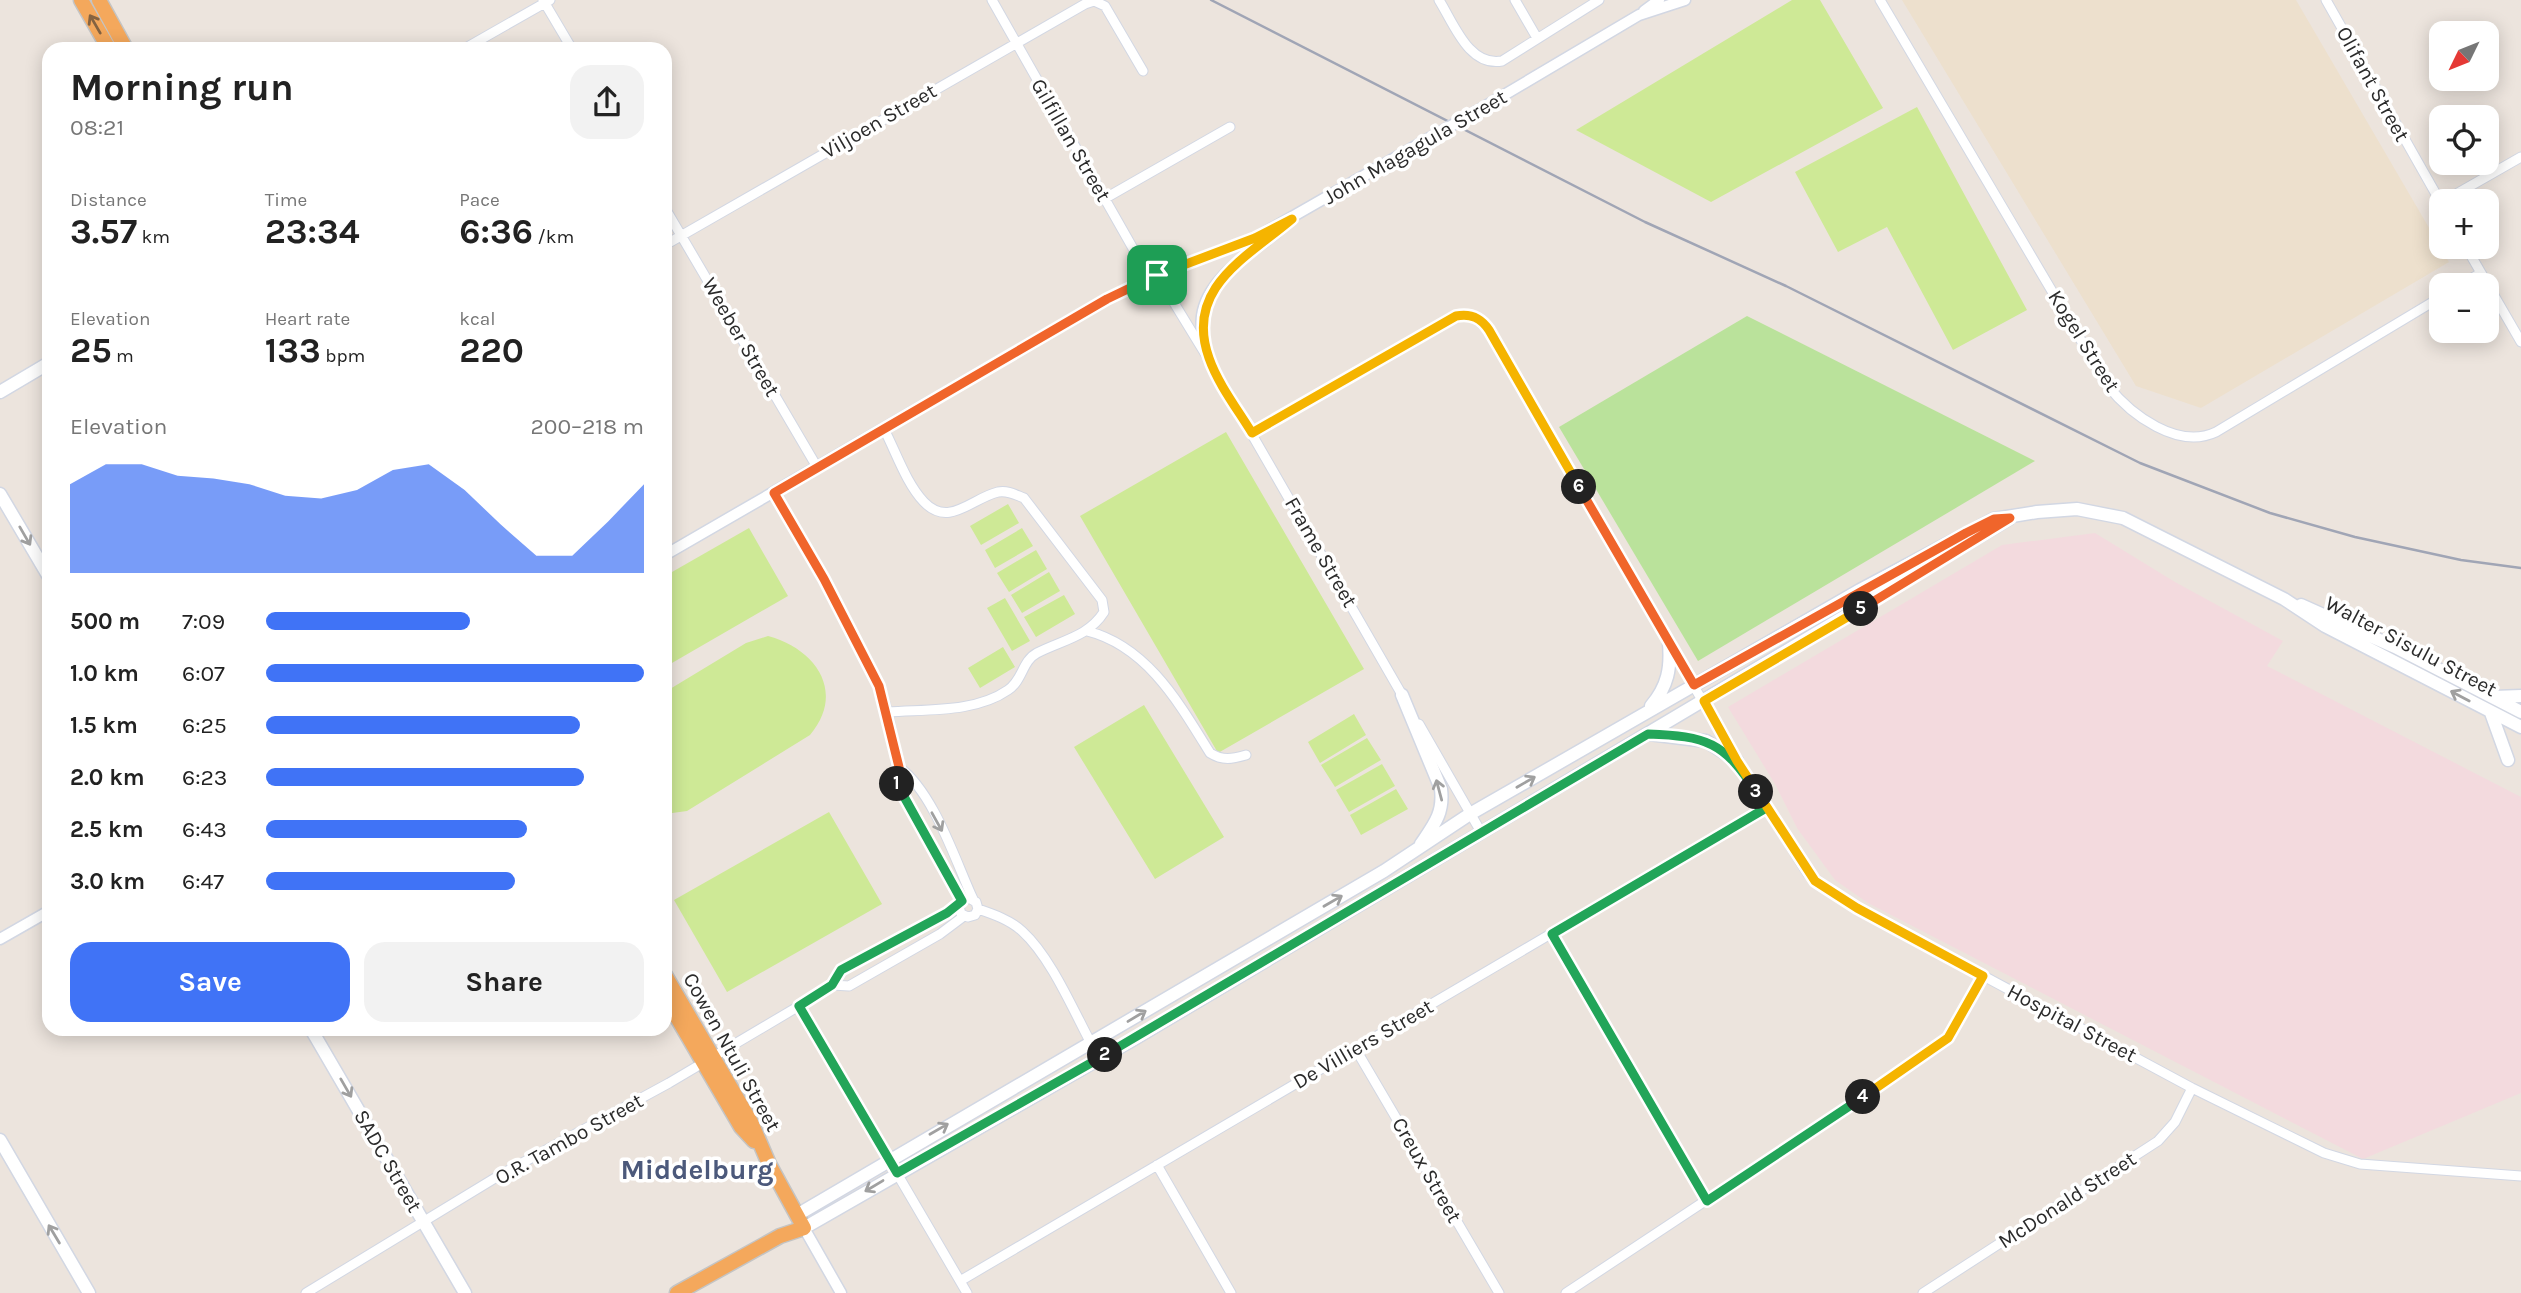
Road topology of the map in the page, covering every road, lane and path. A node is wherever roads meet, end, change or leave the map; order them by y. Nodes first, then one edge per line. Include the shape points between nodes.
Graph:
1 (81, 0) edge
2 (99, 0) edge
3 (992, 0) edge
4 (1439, 0) edge
5 (1515, 0) edge
6 (1599, 0) edge
7 (1658, 0) edge
8 (1685, 0) edge
9 (1880, 0) edge
10 (2326, 0) edge
11 (546, 1) edge
12 (1094, 1) edge
13 (1639, 15) junction
14 (1537, 38) junction
15 (105, 42) edge
16 (122, 42) edge
17 (476, 42) edge
18 (568, 42) edge
19 (1015, 42) junction
20 (1143, 71) dead end
21 (1230, 127) dead end
22 (2521, 157) edge
23 (2434, 189) edge
24 (2466, 189) edge
25 (1104, 198) junction
26 (1292, 219) junction
27 (672, 220) edge
28 (681, 236) junction
29 (672, 241) edge
30 (2473, 259) edge
31 (2481, 273) edge
32 (1157, 275) junction
33 (2429, 304) edge
34 (2499, 304) edge
35 (2521, 342) edge
36 (1209, 360) junction
37 (42, 367) edge
38 (0, 392) edge
39 (884, 429) junction
40 (1252, 433) junction
41 (817, 467) junction
42 (774, 493) junction
43 (0, 494) edge
44 (2010, 518) junction
45 (672, 551) edge
46 (42, 566) edge
47 (2284, 599) junction
48 (1087, 631) junction
49 (1669, 643) junction
50 (1694, 685) junction
51 (1402, 695) junction
52 (2521, 696) edge
53 (2490, 698) junction
54 (1704, 701) junction
55 (888, 712) junction
56 (2521, 712) edge
57 (2491, 713) junction
58 (1644, 714) junction
59 (2521, 727) edge
60 (1648, 734) junction
61 (1246, 755) dead end
62 (2513, 756) edge
63 (1737, 761) junction
64 (899, 767) junction
65 (1766, 808) junction
66 (1470, 814) junction
67 (1481, 832) junction
68 (1416, 850) junction
69 (1384, 871) junction
70 (1392, 886) junction
71 (973, 899) junction
72 (961, 903) junction
73 (978, 909) junction
74 (42, 915) edge
75 (964, 916) junction
76 (1552, 934) junction
77 (903, 935) junction
78 (0, 939) edge
79 (912, 950) junction
80 (1246, 951) junction
81 (1254, 965) junction
82 (1983, 976) junction
83 (832, 985) junction
84 (672, 989) edge
85 (799, 1006) junction
86 (672, 1007) edge
87 (315, 1036) edge
88 (1091, 1044) junction
89 (1355, 1048) junction
90 (1099, 1058) junction
91 (708, 1060) junction
92 (2192, 1088) junction
93 (0, 1140) edge
94 (889, 1158) junction
95 (1157, 1165) junction
96 (897, 1173) junction
97 (2521, 1176) edge
98 (1707, 1201) junction
99 (797, 1215) junction
100 (424, 1222) junction
101 (804, 1228) junction
102 (780, 1236) junction
103 (960, 1281) junction
104 (89, 1293) edge
105 (306, 1293) edge
106 (466, 1293) edge
107 (677, 1293) edge
108 (841, 1293) edge
109 (967, 1293) edge
110 (1231, 1293) edge
111 (1499, 1293) edge
112 (1566, 1293) edge
113 (1923, 1293) edge

15 -> 1 highway
2 - 16 highway
3 - 19 street, Gilfillan Street
4 - 14 street via 1474,54 1486,63 1502,61
5 - 14 street
6 - 14 street
7 - 13 street
8 - 13 street, John Magagula Street
9 - 33 street, Kogel Street via 2108,386 2127,407 2155,425 2183,436 2207,436
10 - 23 street, Olifant Street
11 - 17 street
11 - 18 street
12 - 19 street, Viljoen Street
12 - 20 street via 1110,13
13 - 26 street, John Magagula Street, bridge
19 - 25 street, Gilfillan Street
19 - 28 street, Viljoen Street
21 - 25 street
22 - 24 street
25 - 32 street, Gilfillan Street via 1139,259
26 - 32 street, John Magagula Street
26 - 36 street via 1224,275 1208,296 1201,317
27 - 28 street, Weeber Street
28 - 29 street, Viljoen Street
28 - 41 street, Weeber Street
30 - 31 street
32 - 36 street, Frame Street
32 - 39 street, John Magagula Street via 1107,299
34 - 35 street
36 - 40 street, Frame Street
37 - 38 main road
39 - 41 street, John Magagula Street
39 - 48 street via 921,500 932,510 942,514 961,510 998,492 1024,498 1102,600 1104,611
40 - 49 street, Hospital Street via 1456,316 1473,316 1489,330
40 - 51 street, Frame Street
41 - 42 street, John Magagula Street
42 - 45 street, John Magagula Street
42 - 55 street via 824,579
43 -> 46 main road
44 - 47 main road, Walter Sisulu Street via 2077,509 2123,518
44 - 50 main road via 1994,519 1966,533
44 - 54 main road
47 - 53 main road, Walter Sisulu Street via 2339,620
57 -> 47 main road, Walter Sisulu Street via 2325,626
48 - 55 street via 1034,655 1018,682 978,704
48 - 61 street via 1121,642 1136,655 1169,691 1210,752 1230,760
49 - 50 street, Hospital Street
49 - 58 main road via 1663,692
50 - 54 street, Hospital Street
50 - 58 main road
51 - 66 street, Frame Street
68 -> 51 main road via 1438,818 1441,789
52 - 53 main road
53 - 56 main road, Walter Sisulu Street
54 - 60 main road
54 - 63 street, Hospital Street
55 - 64 street
57 - 59 main road, Walter Sisulu Street
57 - 62 main road
66 -> 58 main road
60 - 63 main road via 1706,741
60 - 67 main road
63 - 65 street, Hospital Street
64 -> 71 street via 912,776
64 - 72 street via 895,782
65 - 76 street, De Villiers Street
65 - 82 street, Hospital Street via 1815,881
66 - 67 street, Frame Street
66 - 68 main road
67 - 70 main road
68 - 69 main road
69 - 70 main road
80 -> 69 main road
70 - 81 main road
71 - 72 street, O.R. Tambo Street
71 - 73 street
72 - 75 street
72 - 77 street, O.R. Tambo Street
73 - 75 street, O.R. Tambo Street via 971,917
73 - 88 street via 1022,931 1040,952
74 - 78 street
75 - 79 street, O.R. Tambo Street
76 - 89 street, De Villiers Street
76 - 98 street
77 - 79 street
77 - 83 street, O.R. Tambo Street via 841,970
79 - 83 street, O.R. Tambo Street via 849,986
80 - 81 main road
88 -> 80 main road
81 - 90 main road
82 - 92 street, Hospital Street
82 - 98 street via 1948,1038 1936,1048
83 - 85 street, O.R. Tambo Street
84 - 91 highway, Cowen Ntuli Street
85 - 91 street, O.R. Tambo Street
85 - 94 street
86 - 91 highway, Cowen Ntuli Street
87 -> 100 main road, SADC Street
88 - 90 street
94 -> 88 main road
89 - 95 street, De Villiers Street
89 - 111 street, Creux Street
90 - 96 main road
91 - 99 highway, Cowen Ntuli Street via 741,1126 762,1150
91 - 100 street, O.R. Tambo Street
92 - 97 street, Hospital Street via 2325,1153 2360,1164
92 - 113 street, McDonald Street via 2175,1122 2158,1141
104 -> 93 main road
94 - 96 street
94 - 99 main road
95 - 103 street, De Villiers Street
95 - 110 street
96 -> 101 main road
96 - 103 street
98 - 112 street
99 - 101 highway, Cowen Ntuli Street
99 - 102 highway
100 - 105 street, O.R. Tambo Street
100 - 106 main road, SADC Street
101 - 102 highway
101 - 108 street, Cowen Ntuli Street
102 - 107 highway
103 - 109 street

